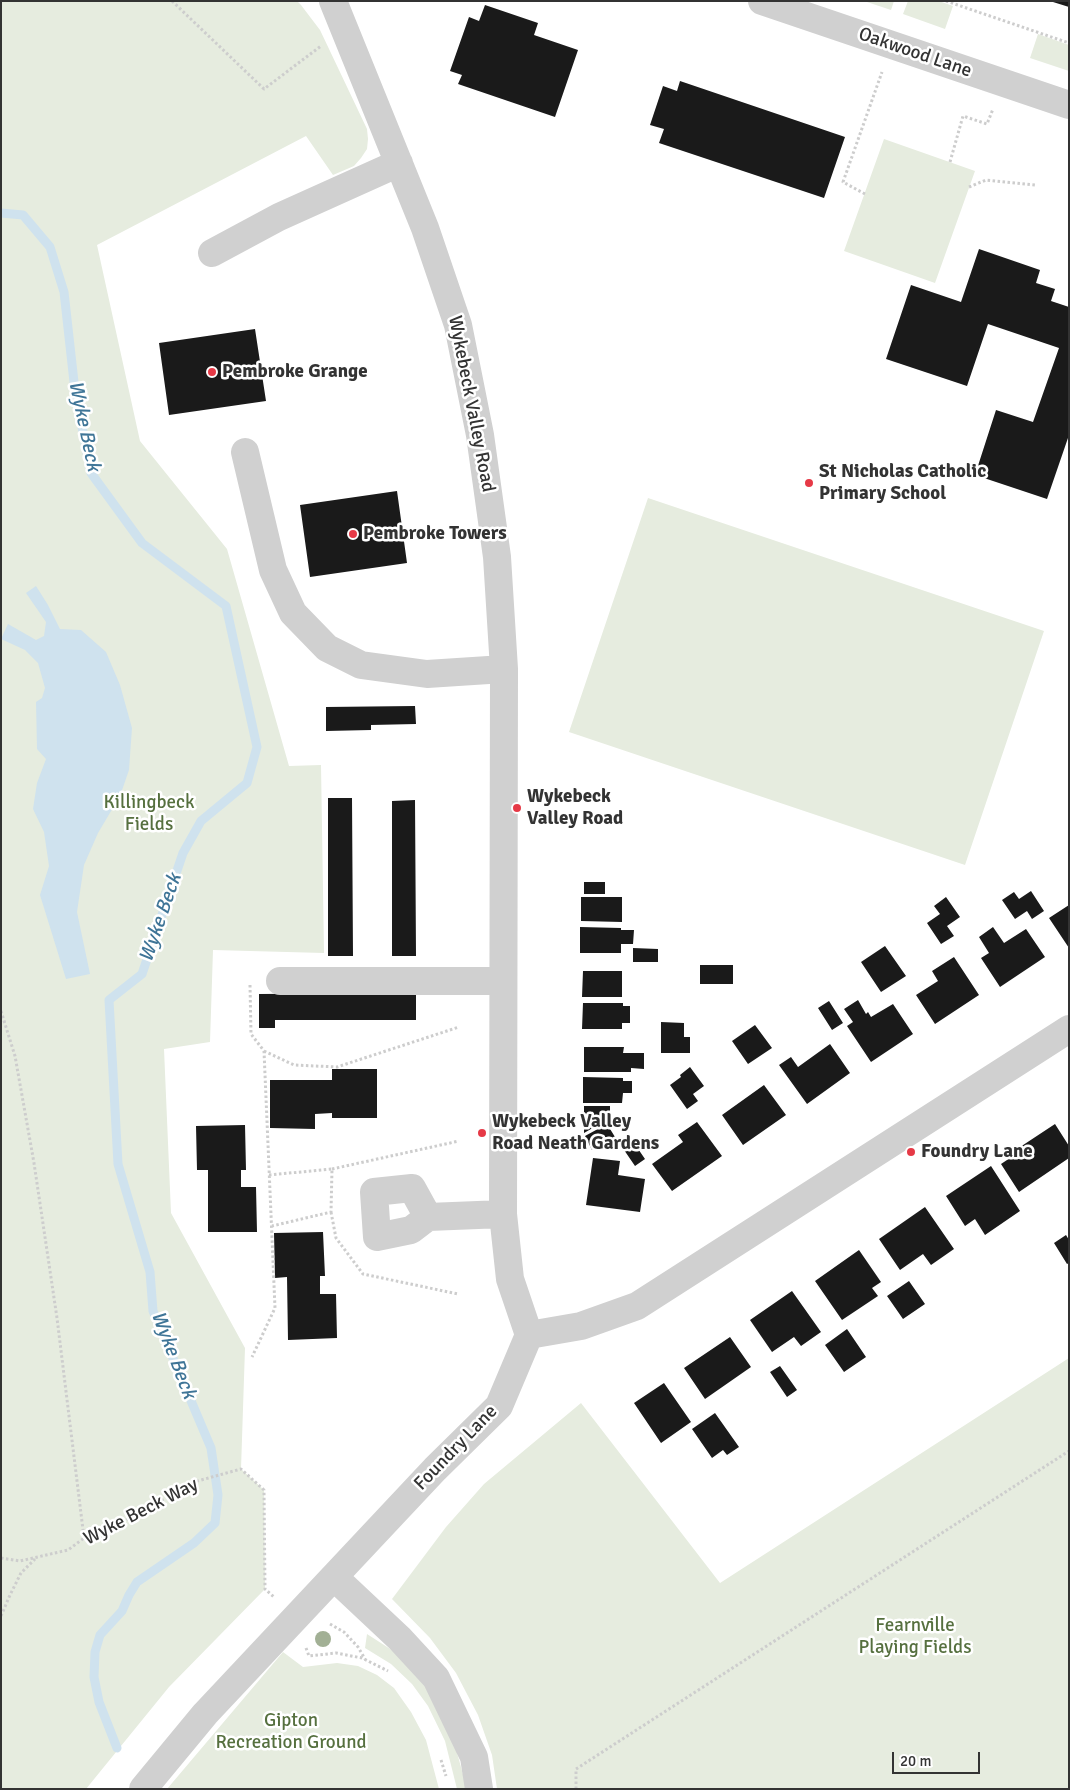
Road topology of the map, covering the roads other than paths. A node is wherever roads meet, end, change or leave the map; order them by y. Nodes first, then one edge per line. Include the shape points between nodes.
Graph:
1 (333, 1) edge
2 (762, 1) edge
3 (1069, 105) edge
4 (399, 164) junction
5 (212, 253) dead end
6 (245, 452) dead end
7 (504, 669) junction
8 (280, 981) road end
9 (503, 982) junction
10 (1069, 1029) edge
11 (503, 1214) junction
12 (428, 1218) dead end
13 (529, 1335) junction
14 (334, 1577) junction
15 (144, 1789) edge
16 (479, 1789) edge

1 - 4 street, Wykebeck Valley Road
2 - 3 street, Oakwood Lane
4 - 5 street via 279,217
4 - 7 street, Wykebeck Valley Road via 426,228 458,325 480,435 497,557
6 - 7 street via 274,570 293,613 328,648 361,665 427,674
7 - 9 street, Wykebeck Valley Road
8 - 9 street
9 - 11 street, Wykebeck Valley Road
10 - 13 street via 637,1306 581,1326
11 - 12 street
11 - 13 street, Wykebeck Valley Road via 510,1279
13 - 14 street, Foundry Lane via 499,1406
14 - 15 street, Foundry Lane via 205,1714
14 - 16 street via 436,1678 474,1757

